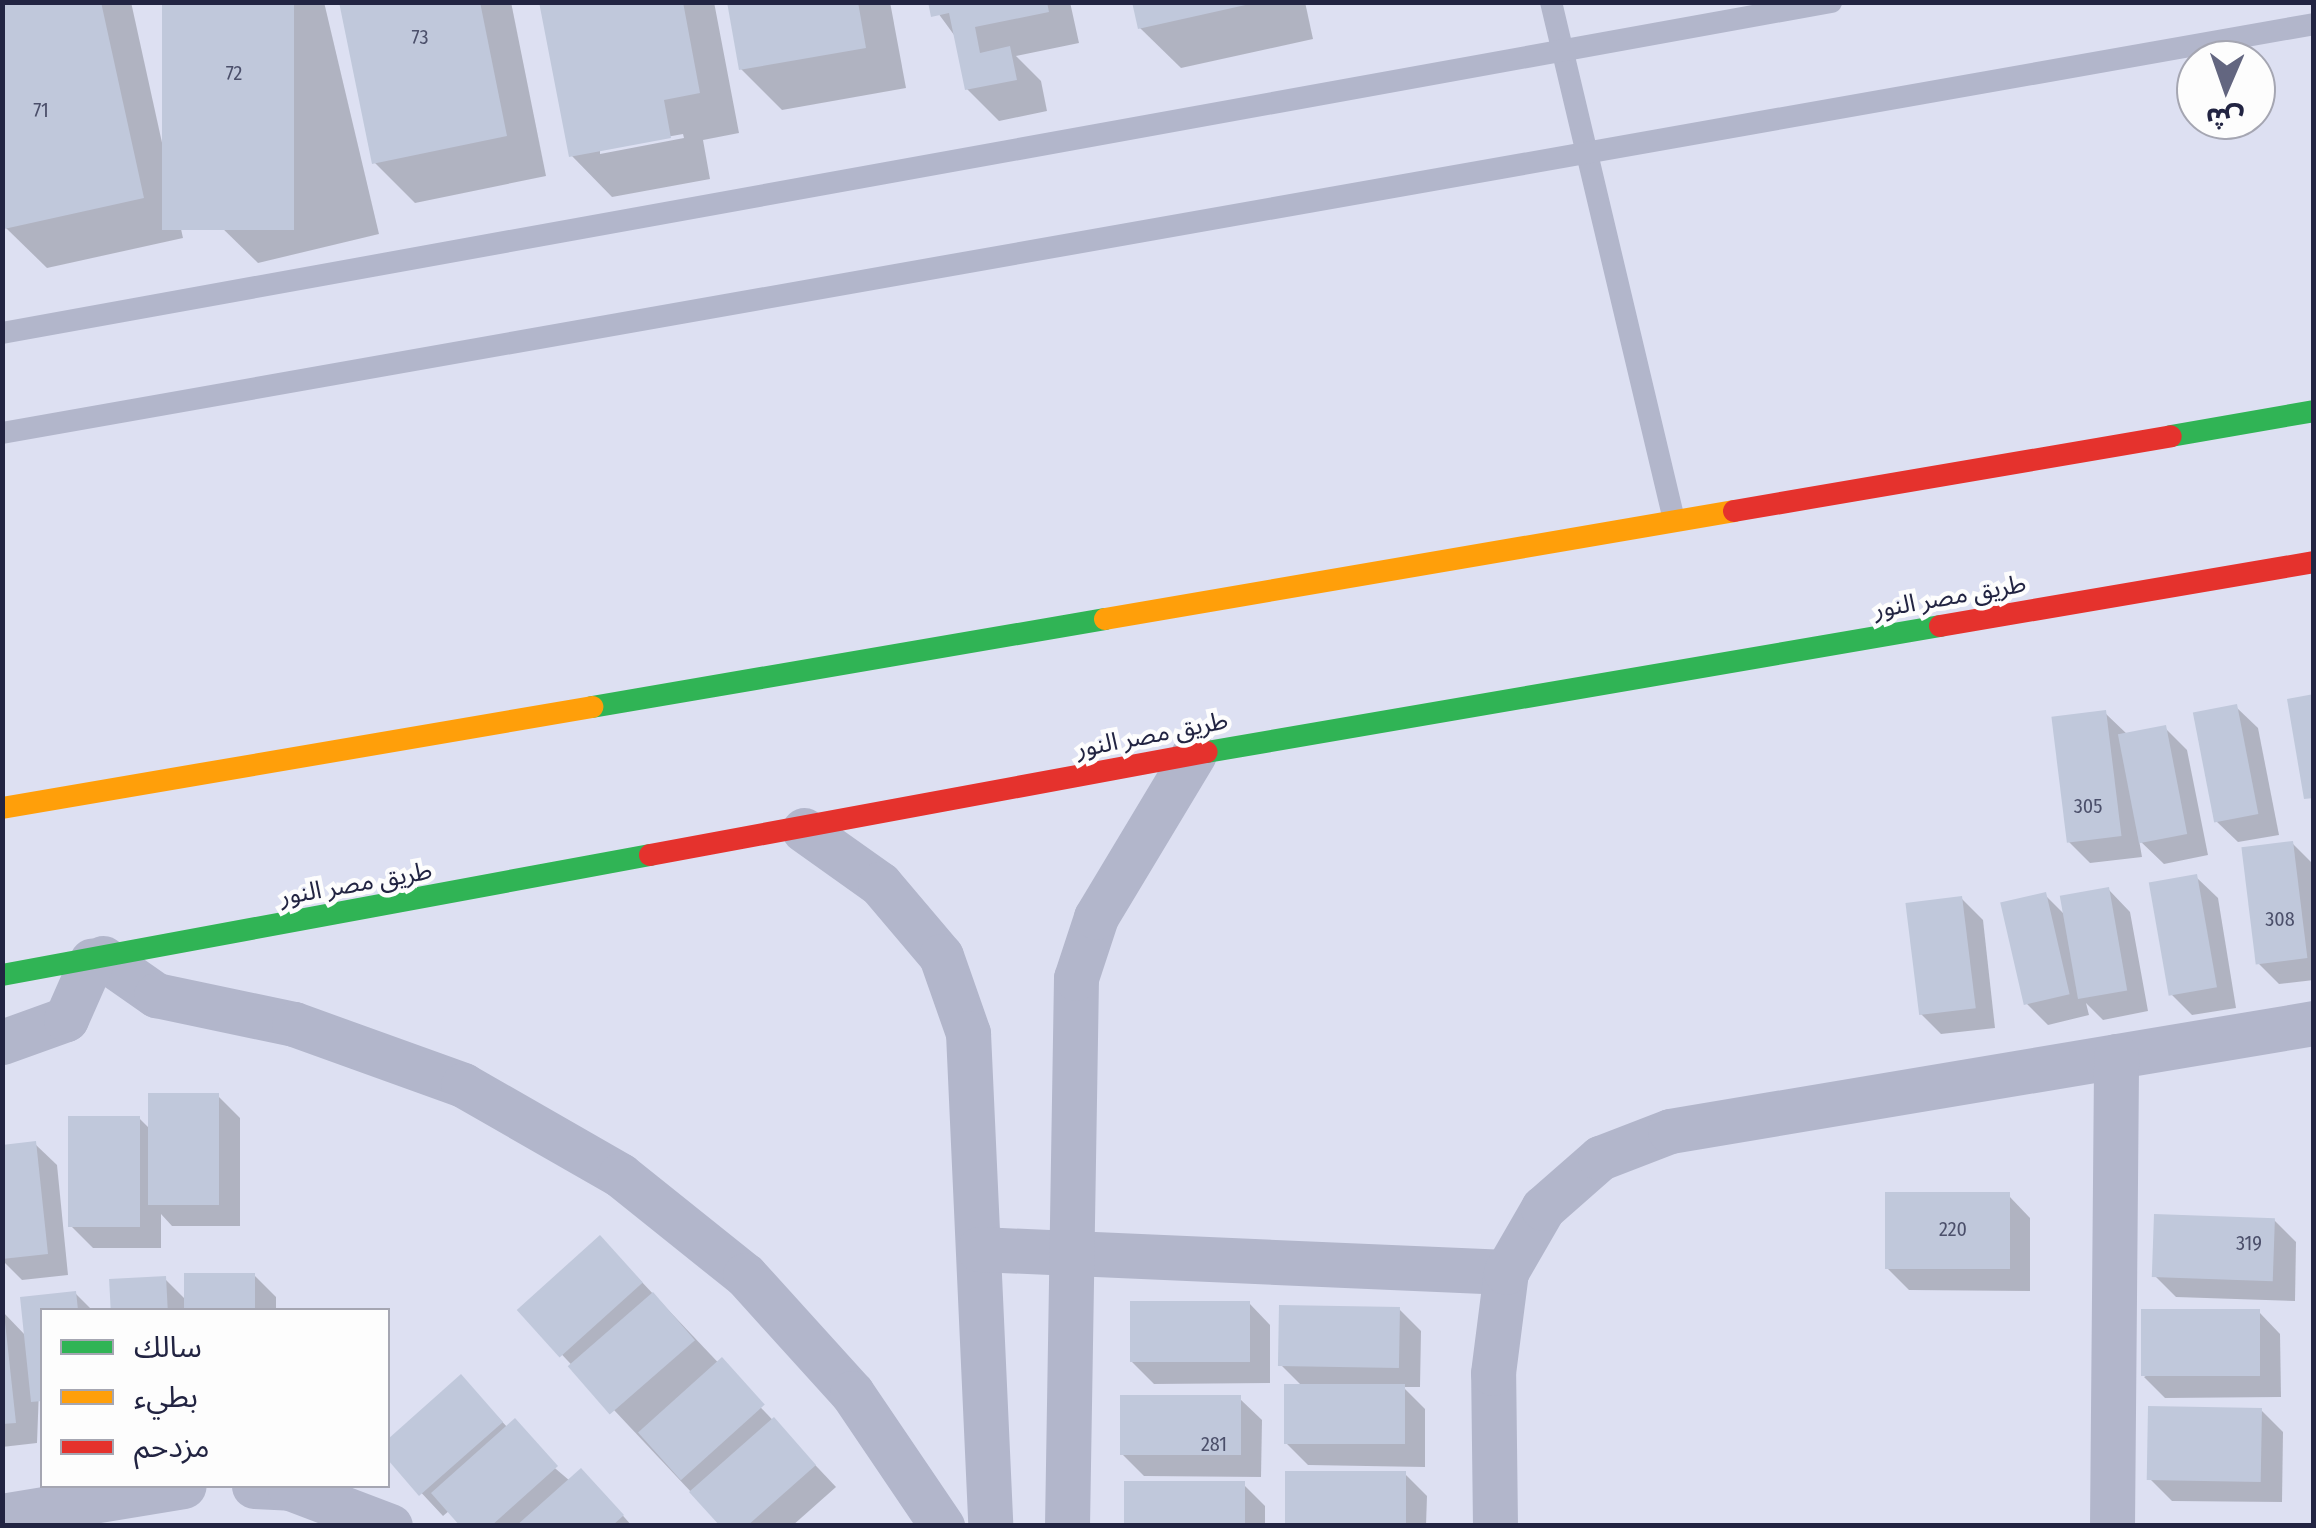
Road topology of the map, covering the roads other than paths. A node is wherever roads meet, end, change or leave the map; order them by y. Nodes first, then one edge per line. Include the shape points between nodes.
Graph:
1 (1551, 2) edge
2 (1831, 2) edge
3 (2314, 24) edge
4 (1560, 50) junction
5 (1585, 152) junction
6 (2, 333) edge
7 (2314, 411) edge
8 (2, 433) edge
9 (1674, 520) junction
10 (2314, 562) edge
11 (1194, 754) junction
12 (2, 808) edge
13 (804, 830) junction
14 (97, 959) junction
15 (2, 975) edge
16 (2314, 1023) edge
17 (2, 1042) edge
18 (2116, 1056) junction
19 (979, 1249) junction
20 (1064, 1250) junction
21 (1506, 1272) junction
22 (172, 1488) edge
23 (290, 1488) edge
24 (2, 1516) edge
25 (390, 1526) edge
26 (942, 1526) edge
27 (990, 1526) edge
28 (1067, 1526) edge
29 (1495, 1526) edge
30 (2112, 1526) edge

1 - 4 lane
2 - 4 lane
3 - 5 lane
4 - 5 lane
4 - 6 lane
5 - 8 lane
5 - 9 lane
7 - 9 street
9 - 12 street
10 - 11 street, طريق مصر النور
11 - 13 street, طريق مصر النور
11 - 20 street via 1096,917 1076,978
13 - 14 street, طريق مصر النور
13 - 19 street via 880,884 940,956 968,1033
14 - 15 street, طريق مصر النور
14 - 17 street via 66,1019
14 - 26 street via 156,995 294,1024 463,1085 620,1175 758,1290 852,1393
16 - 18 street
18 - 21 street via 1670,1131 1600,1158 1543,1208
18 - 30 street
19 - 20 street
19 - 27 street
20 - 21 street
20 - 28 street
21 - 29 street via 1492,1374
22 - 24 street
23 - 25 street

